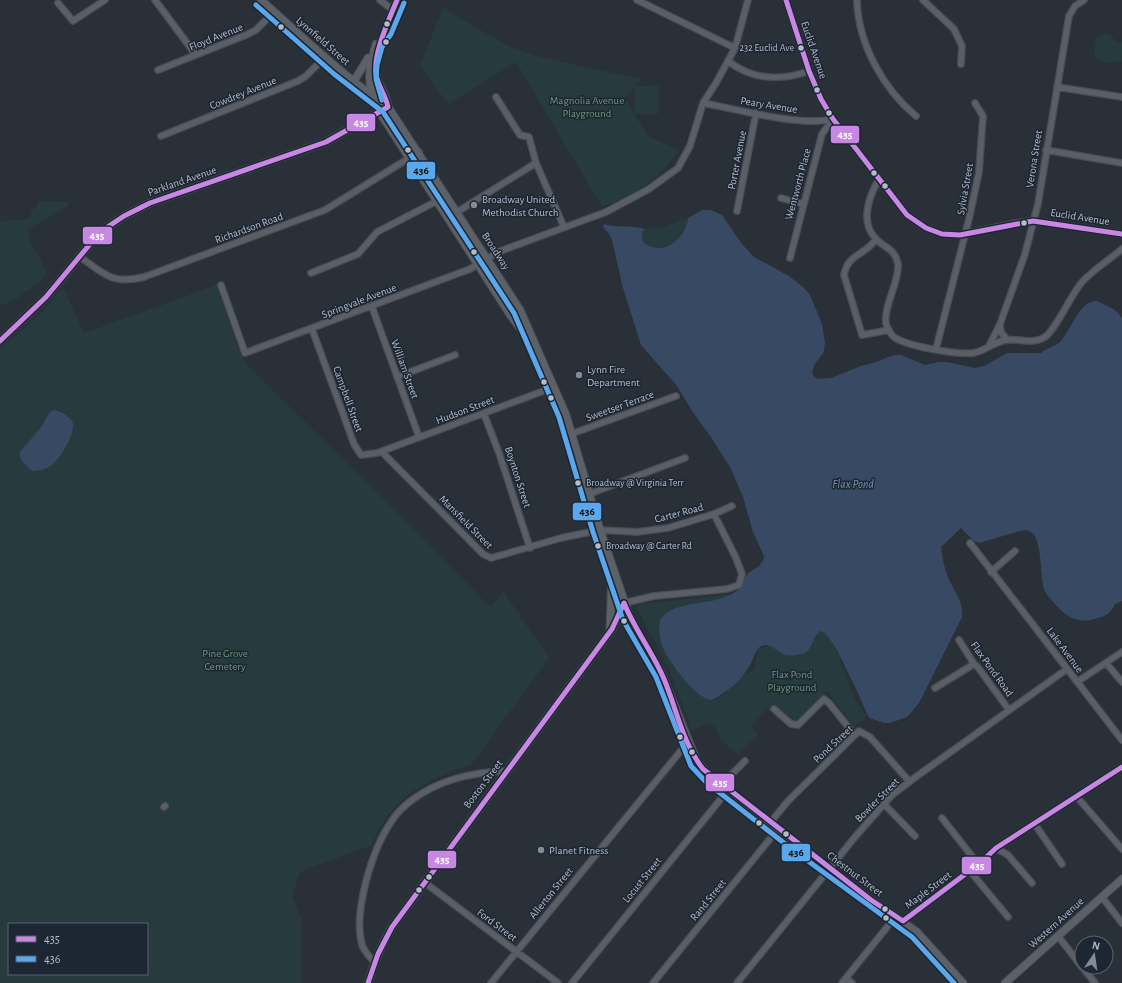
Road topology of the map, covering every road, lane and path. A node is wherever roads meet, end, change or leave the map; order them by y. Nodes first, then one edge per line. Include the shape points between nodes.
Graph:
1 (105, 0) edge
2 (155, 0) edge
3 (261, 0) edge
4 (380, 0) edge
5 (397, 0) edge
6 (637, 0) edge
7 (748, 0) edge
8 (786, 0) edge
9 (857, 0) edge
10 (923, 0) edge
11 (1084, 0) edge
12 (58, 3) dead end
13 (393, 10) junction
14 (274, 12) junction
15 (385, 31) junction
16 (376, 44) junction
17 (734, 48) junction
18 (196, 55) junction
19 (325, 57) junction
20 (728, 61) junction
21 (961, 64) dead end
22 (158, 70) dead end
23 (809, 71) junction
24 (354, 81) junction
25 (1057, 86) junction
26 (372, 96) junction
27 (496, 97) dead end
28 (1122, 97) edge
29 (703, 103) junction
30 (975, 103) dead end
31 (388, 107) junction
32 (379, 111) junction
33 (756, 113) junction
34 (916, 116) dead end
35 (833, 119) junction
36 (161, 136) dead end
37 (1046, 150) junction
38 (419, 152) junction
39 (410, 158) junction
40 (536, 163) junction
41 (1122, 163) edge
42 (879, 179) junction
43 (780, 198) dead end
44 (438, 201) junction
45 (804, 204) junction
46 (737, 211) dead end
47 (458, 212) junction
48 (1033, 221) junction
49 (564, 227) junction
50 (966, 234) junction
51 (1122, 234) edge
52 (876, 239) junction
53 (1122, 249) edge
54 (79, 256) junction
55 (487, 258) junction
56 (790, 258) dead end
57 (478, 264) junction
58 (311, 273) dead end
59 (221, 286) dead end
60 (372, 307) junction
61 (1000, 324) junction
62 (312, 330) junction
63 (889, 330) junction
64 (1007, 340) junction
65 (0, 341) edge
66 (989, 346) junction
67 (936, 349) junction
68 (538, 352) junction
69 (455, 355) dead end
70 (397, 377) junction
71 (554, 387) junction
72 (676, 396) dead end
73 (484, 414) junction
74 (571, 434) junction
75 (419, 437) junction
76 (382, 452) junction
77 (685, 458) dead end
78 (589, 494) junction
79 (732, 506) dead end
80 (714, 514) junction
81 (600, 530) junction
82 (970, 543) dead end
83 (530, 548) junction
84 (1015, 552) dead end
85 (612, 565) junction
86 (991, 572) junction
87 (624, 603) junction
88 (609, 632) junction
89 (959, 640) dead end
90 (1122, 652) edge
91 (1106, 663) junction
92 (974, 664) junction
93 (1067, 669) junction
94 (1077, 682) junction
95 (1122, 682) edge
96 (935, 688) dead end
97 (774, 709) dead end
98 (1009, 710) junction
99 (854, 734) junction
100 (1122, 740) edge
101 (688, 742) junction
102 (745, 761) dead end
103 (1122, 767) edge
104 (507, 771) junction
105 (909, 782) junction
106 (720, 785) junction
107 (728, 790) junction
108 (1077, 797) junction
109 (884, 804) junction
110 (942, 818) dead end
111 (770, 823) junction
112 (1034, 823) junction
113 (778, 829) junction
114 (915, 836) dead end
115 (996, 848) junction
116 (1122, 849) edge
117 (978, 864) junction
118 (1062, 864) dead end
119 (830, 868) junction
120 (970, 871) junction
121 (1122, 879) edge
122 (424, 882) junction
123 (1032, 883) dead end
124 (1102, 897) junction
125 (896, 916) junction
126 (1008, 917) dead end
127 (903, 921) junction
128 (1122, 923) edge
129 (1058, 936) junction
130 (516, 952) junction
131 (1074, 957) edge
132 (374, 962) junction
133 (1088, 975) edge
134 (846, 978) junction
135 (368, 983) edge
136 (491, 983) edge
137 (558, 983) edge
138 (572, 983) edge
139 (653, 983) edge
140 (737, 983) edge
141 (842, 983) edge
142 (852, 983) edge
143 (963, 983) edge
144 (1006, 983) edge
145 (1095, 983) edge

1 - 12 street via 73,21
2 - 18 street
3 - 14 main road, Lynnfield Street
4 - 13 street
5 - 13 main road, Broadway
6 - 17 street
7 - 17 street, Springvale Avenue
8 - 23 street, Euclid Avenue
9 - 34 street via 857,12 866,41 886,84
10 - 21 street via 954,29 962,46
11 - 25 street, Verona Street via 1075,6 1069,16
13 - 15 main road, Broadway
14 - 18 street, Floyd Avenue via 252,33
14 - 19 main road, Lynnfield Street
15 - 16 main road, Broadway
15 - 31 main road, Broadway via 376,71
16 - 24 main road, Broadway
16 - 26 main road, Broadway via 368,72
17 - 20 street, Springvale Avenue
18 - 22 street, Floyd Avenue
19 - 24 main road, Lynnfield Street
19 - 36 street, Cowdrey Avenue via 298,81
20 - 23 street via 741,71 769,77 795,76
20 - 29 street, Springvale Avenue
23 - 35 street, Euclid Avenue
24 - 26 main road, Lynnfield Street
25 - 28 street
25 - 37 street, Verona Street
26 - 31 main road, Broadway
26 - 32 main road, Broadway
27 - 40 street via 520,135 529,137
29 - 33 street, Peary Avenue
29 - 49 street, Springvale Avenue via 690,146 678,168 649,189 612,209
30 - 50 street, Sylvia Street via 983,116 983,135
31 - 32 main road, Parkland Avenue
31 - 38 main road, Broadway
32 - 39 main road, Broadway
32 - 54 main road, Parkland Avenue via 320,144 136,209 105,228
33 - 35 street, Peary Avenue via 820,122
33 - 46 street, Porter Avenue
35 - 42 street, Euclid Avenue
35 - 45 street, Wentworth Place via 822,134
37 - 41 street
37 - 48 street, Verona Street
38 - 39 street, Richardson Road
38 - 47 main road, Broadway
39 - 44 main road, Broadway
39 - 54 street, Richardson Road via 325,210 144,277 116,280
40 - 47 street
40 - 49 street
42 - 50 street, Euclid Avenue via 907,214 926,228 942,234
42 - 52 street via 868,201 867,216 871,232
43 - 45 street
44 - 57 main road, Broadway
44 - 58 street via 377,232 358,254
45 - 56 street, Wentworth Place
47 - 55 main road, Broadway
48 - 50 street, Euclid Avenue
48 - 51 street, Euclid Avenue
48 - 61 street, Verona Street via 1025,254
49 - 55 street, Springvale Avenue
50 - 67 street, Sylvia Street
52 - 63 street via 892,250 898,265 886,323
52 - 63 street via 871,247 854,256 846,265 844,275 862,335
53 - 64 street via 1082,282 1047,335 1033,341
54 - 65 main road, Parkland Avenue via 41,303
55 - 57 street, Springvale Avenue
55 - 68 main road, Broadway via 520,310
57 - 60 street, Springvale Avenue
57 - 68 main road, Broadway via 511,316
59 - 62 street, Springvale Avenue via 245,353
60 - 62 street, Springvale Avenue
60 - 70 street, William Street
61 - 64 street via 1001,332
61 - 66 street, Verona Street
62 - 76 street, Campbell Street via 357,450 364,456
63 - 67 street via 892,336 908,344
64 - 66 street
66 - 67 street via 972,353
68 - 71 main road, Broadway
69 - 70 street
70 - 75 street, William Street
71 - 73 street, Hudson Street
71 - 74 main road, Broadway
72 - 74 street, Sweetser Terrace
73 - 75 street, Hudson Street
73 - 83 street, Boynton Street
74 - 78 main road, Broadway
75 - 76 street, Hudson Street
76 - 83 street, Mansfield Street via 488,557 494,558
77 - 78 street
78 - 81 main road, Broadway
79 - 80 street
80 - 81 street, Carter Road via 668,528 637,532
80 - 87 street, Carter Road via 742,574 739,585 728,589 654,596
81 - 83 street, Mansfield Street
81 - 85 main road, Broadway
82 - 86 street, Lake Avenue
84 - 86 street
85 - 87 main road, Broadway
85 - 88 main road
86 - 93 street, Lake Avenue
87 - 88 main road, Boston Street
87 - 101 main road, Chestnut Street via 662,674
88 - 104 main road, Boston Street
89 - 92 street, Flax Pond Road
90 - 91 street
91 - 94 street
91 - 95 street
92 - 96 street
92 - 98 street, Flax Pond Road
93 - 94 street, Lake Avenue
93 - 98 street, Bowler Street
94 - 100 street, Lake Avenue
97 - 99 street via 791,724 798,725 824,699
98 - 105 street, Bowler Street
99 - 105 street, Pond Street via 859,731 866,734
99 - 111 street, Pond Street
101 - 106 main road, Chestnut Street via 699,765
101 - 130 street, Allerton Street
102 - 106 street
103 - 108 street, Maple Street
104 - 122 main road, Boston Street
104 - 132 street via 463,776 441,784 411,801 390,823 369,873 360,910 362,947
105 - 109 street, Bowler Street
106 - 107 main road, Chestnut Street
107 - 111 main road, Chestnut Street
107 - 138 street, Locust Street
108 - 112 street, Maple Street
108 - 116 street
109 - 114 street
109 - 119 street, Bowler Street
110 - 117 street
111 - 113 main road, Chestnut Street
112 - 115 street, Maple Street
112 - 118 street
113 - 119 main road, Chestnut Street
113 - 139 street, Rand Street
115 - 117 street, Maple Street
115 - 123 street via 1008,855
117 - 120 street, Maple Street
119 - 125 main road, Chestnut Street
119 - 140 street, Bowler Street
120 - 126 street
120 - 127 street, Maple Street
121 - 124 main road, Western Avenue
122 - 130 street, Ford Street
122 - 132 main road, Boston Street via 384,940
124 - 128 street
124 - 129 main road, Western Avenue
125 - 127 main road, Chestnut Street
125 - 134 street, Maple Street
127 - 143 main road, Chestnut Street via 924,939
129 - 131 street
129 - 144 main road, Western Avenue
130 - 136 street, Allerton Street
130 - 137 street, Ford Street
132 - 135 main road, Boston Street
133 - 145 street
134 - 141 street, Maple Street
134 - 142 street

